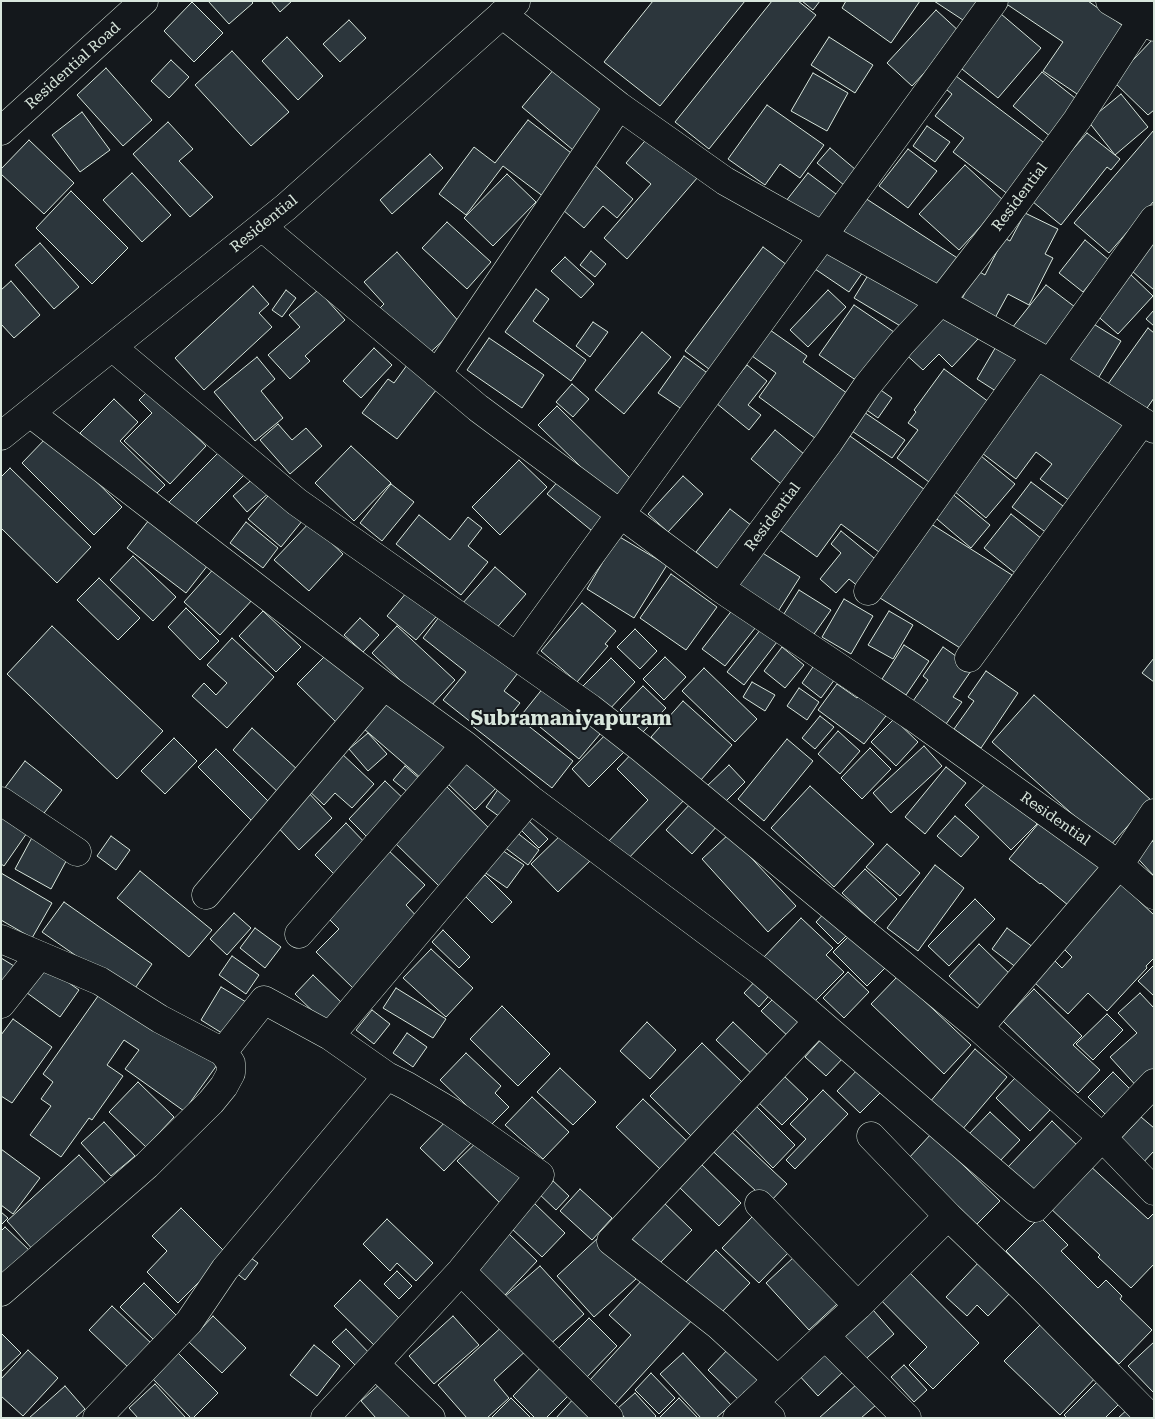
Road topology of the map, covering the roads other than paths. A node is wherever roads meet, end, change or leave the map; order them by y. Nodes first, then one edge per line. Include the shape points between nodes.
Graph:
1 (144, 1) edge
2 (994, 1) edge
3 (1110, 1) edge
4 (510, 8) edge
5 (1148, 16) edge
6 (619, 106) junction
7 (1, 131) edge
8 (1154, 219) edge
9 (262, 227) junction
10 (822, 236) junction
11 (940, 302) junction
12 (112, 347) junction
13 (1043, 359) junction
14 (437, 374) junction
15 (30, 413) junction
16 (1148, 426) edge
17 (1, 436) edge
18 (621, 514) junction
19 (720, 588) junction
20 (868, 591) dead end
21 (517, 656) junction
22 (969, 658) dead end
23 (384, 686) junction
24 (464, 745) junction
25 (530, 799) junction
26 (1, 801) edge
27 (1154, 813) edge
28 (77, 852) dead end
29 (1119, 864) junction
30 (206, 895) dead end
31 (1154, 895) edge
32 (299, 934) dead end
33 (1, 939) edge
34 (38, 956) junction
35 (1, 1004) edge
36 (818, 1021) junction
37 (979, 1028) junction
38 (330, 1036) junction
39 (223, 1052) junction
40 (387, 1076) junction
41 (1154, 1082) edge
42 (871, 1136) dead end
43 (1102, 1137) junction
44 (1154, 1191) edge
45 (759, 1204) dead end
46 (948, 1216) junction
47 (461, 1271) junction
48 (1, 1292) edge
49 (858, 1306) junction
50 (825, 1336) junction
51 (375, 1364) junction
52 (778, 1380) junction
53 (754, 1412) edge
54 (96, 1418) edge
55 (325, 1418) edge
56 (431, 1418) edge
57 (609, 1418) edge
58 (907, 1418) edge
59 (1151, 1418) edge

1 - 7 street, Residential Road
2 - 10 street
3 - 5 street
4 - 6 street
4 - 9 street, Residential
5 - 11 street, Residential via 1077,120
6 - 10 street via 725,181
6 - 14 street
8 - 13 street
9 - 12 street, Residential
9 - 14 street
10 - 11 street
10 - 18 street
11 - 13 street
11 - 19 street, Residential via 867,386
12 - 15 street, Residential
12 - 21 street via 297,502
13 - 16 street
13 - 20 street
14 - 18 street
15 - 17 street, Residential
15 - 23 street
16 - 22 street
18 - 19 street
18 - 21 street
19 - 29 street, Residential via 912,717
21 - 37 street via 641,748
23 - 24 street
23 - 30 street
24 - 25 street
24 - 32 street
25 - 36 street via 760,971
25 - 38 street
26 - 28 street
27 - 29 street
29 - 31 street, Residential
29 - 37 street
33 - 34 street
34 - 35 street
34 - 39 street via 100,981 160,1019
36 - 43 street via 1035,1208
36 - 52 street via 611,1241 718,1326
37 - 43 street
38 - 39 street via 264,1000
38 - 40 street
39 - 48 street via 231,1063 232,1072 211,1102 148,1165
40 - 47 street via 451,1112 540,1175
40 - 54 street via 225,1269 189,1322
41 - 43 street
42 - 46 street
43 - 44 street
45 - 49 street
46 - 49 street
46 - 59 street
47 - 51 street
47 - 57 street
49 - 50 street
50 - 52 street
50 - 58 street
51 - 55 street
51 - 56 street
52 - 53 street

